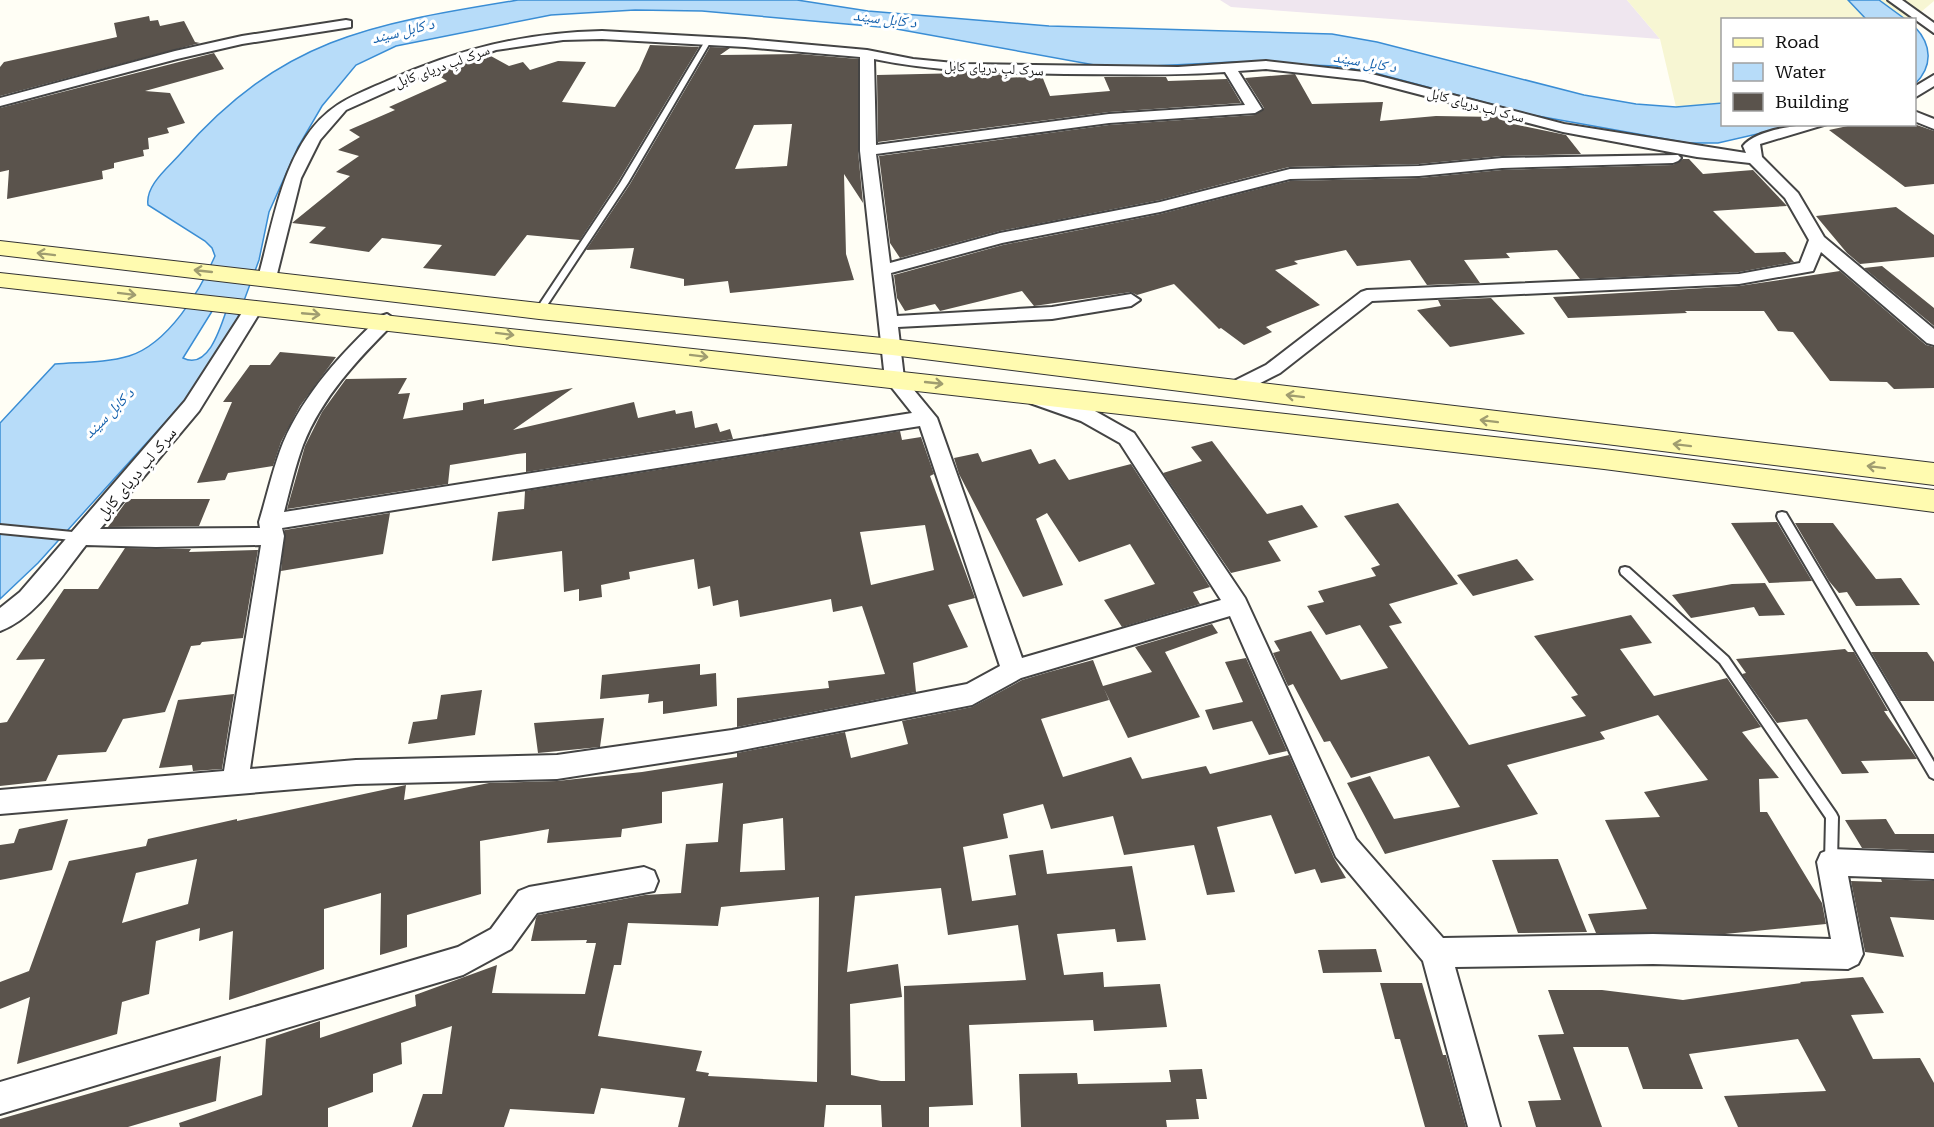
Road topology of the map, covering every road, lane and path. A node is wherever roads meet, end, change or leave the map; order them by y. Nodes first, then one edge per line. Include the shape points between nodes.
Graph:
1 (1903, 2) edge
2 (346, 24) dead end
3 (1934, 28) edge
4 (708, 41) junction
5 (867, 54) junction
6 (1229, 67) junction
7 (1934, 79) edge
8 (1916, 92) edge
9 (0, 102) edge
10 (1916, 116) edge
11 (1934, 125) edge
12 (1812, 126) edge
13 (868, 151) junction
14 (1697, 152) junction
15 (1755, 159) junction
16 (1817, 240) junction
17 (0, 248) edge
18 (883, 270) junction
19 (264, 278) junction
20 (0, 280) edge
21 (1131, 300) dead end
22 (250, 308) junction
23 (539, 311) junction
24 (387, 320) junction
25 (891, 334) junction
26 (1934, 339) edge
27 (895, 379) junction
28 (1237, 388) junction
29 (1021, 392) junction
30 (927, 418) junction
31 (1934, 474) edge
32 (1934, 501) edge
33 (1782, 516) dead end
34 (272, 529) junction
35 (0, 530) edge
36 (74, 536) junction
37 (1625, 571) dead end
38 (1237, 605) junction
39 (0, 621) edge
40 (1014, 670) junction
41 (1934, 773) edge
42 (235, 783) junction
43 (0, 802) edge
44 (1831, 862) junction
45 (1934, 866) edge
46 (644, 881) dead end
47 (1436, 953) junction
48 (0, 1098) edge
49 (1484, 1127) edge

1 - 3 street
2 - 9 street via 175,55
4 - 5 street, سرک لبِ دریای کابل
4 - 19 street, سرک لبِ دریای کابل via 602,35 495,46 419,72 341,107 313,138 293,178
4 - 23 lane via 624,183
5 - 6 street, سرک لبِ دریای کابل via 964,68 1036,71
5 - 13 street
6 - 13 street via 1255,109 1177,110 1074,120
6 - 14 street, سرک لبِ دریای کابل via 1266,65 1364,76 1563,128
7 - 8 street
10 - 11 street
12 - 15 street via 1755,141
13 - 18 street
14 - 15 street, سرک لبِ دریای کابل
14 - 18 street via 1695,157 1290,174 1160,207 1000,238
15 - 16 street via 1792,196
16 - 26 street
16 - 28 street via 1807,267 1739,279 1367,296 1273,369
19 -> 17 main road
18 - 25 street
19 - 23 main road
20 -> 22 main road
21 - 25 street
22 -> 24 main road
22 - 36 street, سرک لبِ دریای کابل via 192,406
23 - 25 main road
24 -> 27 main road
24 - 34 street via 325,388 298,433
25 - 27 street
25 - 28 main road
27 -> 29 main road
27 - 30 street
31 -> 28 main road via 1569,432
29 - 32 main road
29 - 38 street via 1088,416 1127,438
30 - 34 street
30 - 40 street
33 - 41 lane
34 - 36 street via 156,540
34 - 42 street
35 - 36 lane
36 - 39 street, سرک لبِ دریای کابل via 28,600
37 - 44 lane via 1724,660 1832,817
38 - 40 street
38 - 47 street via 1346,848
40 - 42 street via 972,694 732,741 557,767 356,772
42 - 43 street
44 - 45 street
44 - 47 street via 1848,954 1653,948
46 - 48 street via 530,901 501,939 463,960
47 - 49 street

